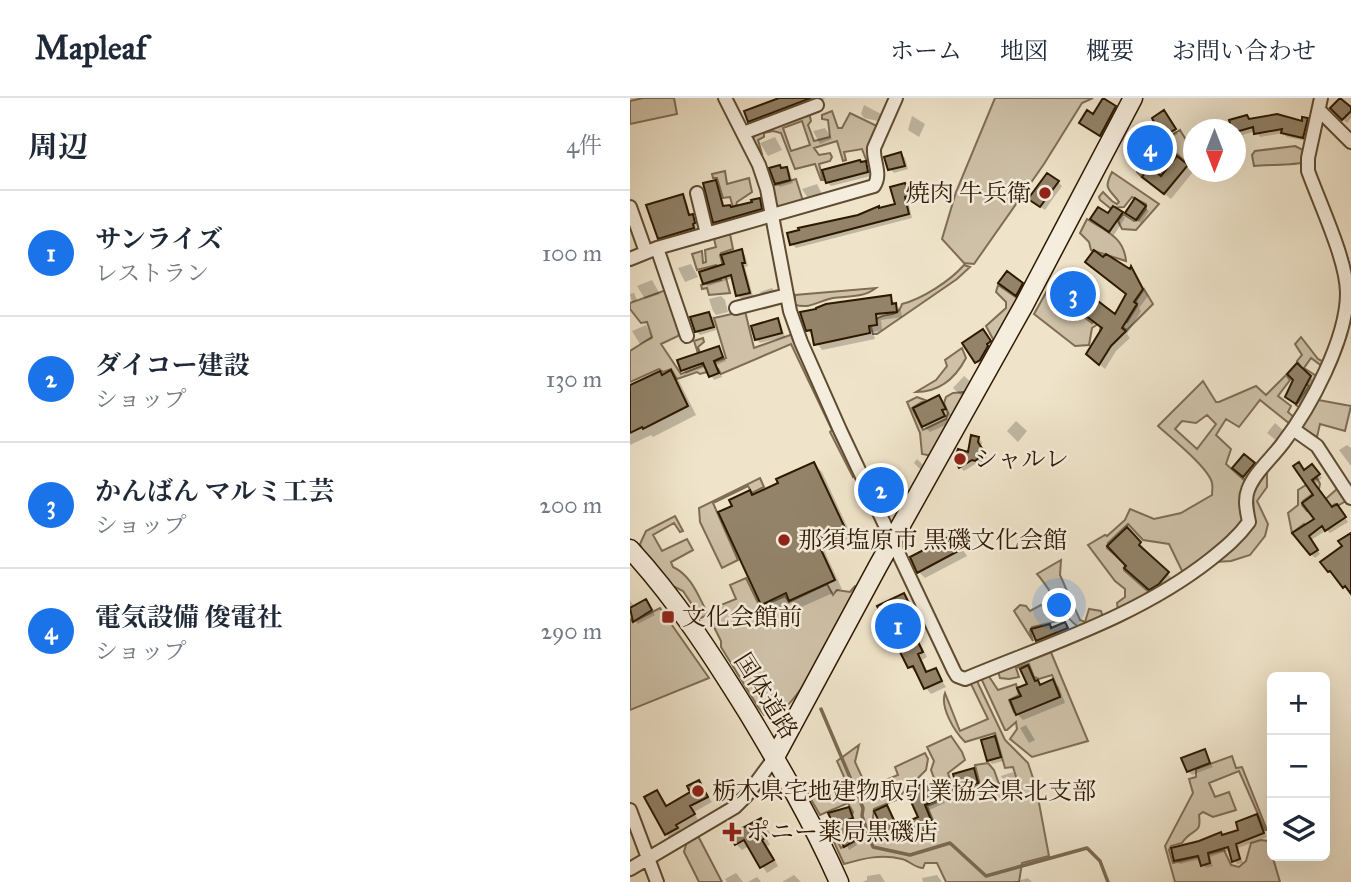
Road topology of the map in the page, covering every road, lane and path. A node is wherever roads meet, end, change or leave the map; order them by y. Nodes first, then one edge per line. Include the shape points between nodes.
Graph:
1 (725, 98) edge
2 (896, 98) edge
3 (1133, 98) edge
4 (1320, 104) edge
5 (817, 105) dead end
6 (743, 133) junction
7 (1351, 142) edge
8 (697, 194) dead end
9 (630, 207) edge
10 (773, 216) junction
11 (707, 234) junction
12 (652, 250) junction
13 (630, 258) edge
14 (787, 295) junction
15 (736, 308) dead end
16 (687, 336) dead end
17 (1293, 429) junction
18 (1351, 498) edge
19 (892, 541) junction
20 (630, 549) edge
21 (775, 757) junction
22 (630, 810) edge
23 (648, 859) junction
24 (630, 869) edge
25 (657, 882) edge
26 (839, 882) edge

1 - 6 street
2 - 10 street via 874,148 878,176 874,186
3 - 19 street
4 - 7 street
4 - 17 street via 1308,171 1346,273 1348,295 1332,357
5 - 6 street
6 - 10 street via 759,165
8 - 11 street
9 - 12 street
10 - 11 street
10 - 14 street
11 - 12 street
12 - 13 street
12 - 16 street
14 - 15 street
14 - 19 street via 801,342
17 - 18 street via 1317,446
17 - 19 street via 1247,491 1249,522 1238,537 1182,582 1115,617 965,679 954,671
19 - 21 street
20 - 21 street, 国体道路 via 697,633
21 - 23 street via 735,807
21 - 26 street, 国体道路
22 - 23 street
23 - 24 street
23 - 25 street

